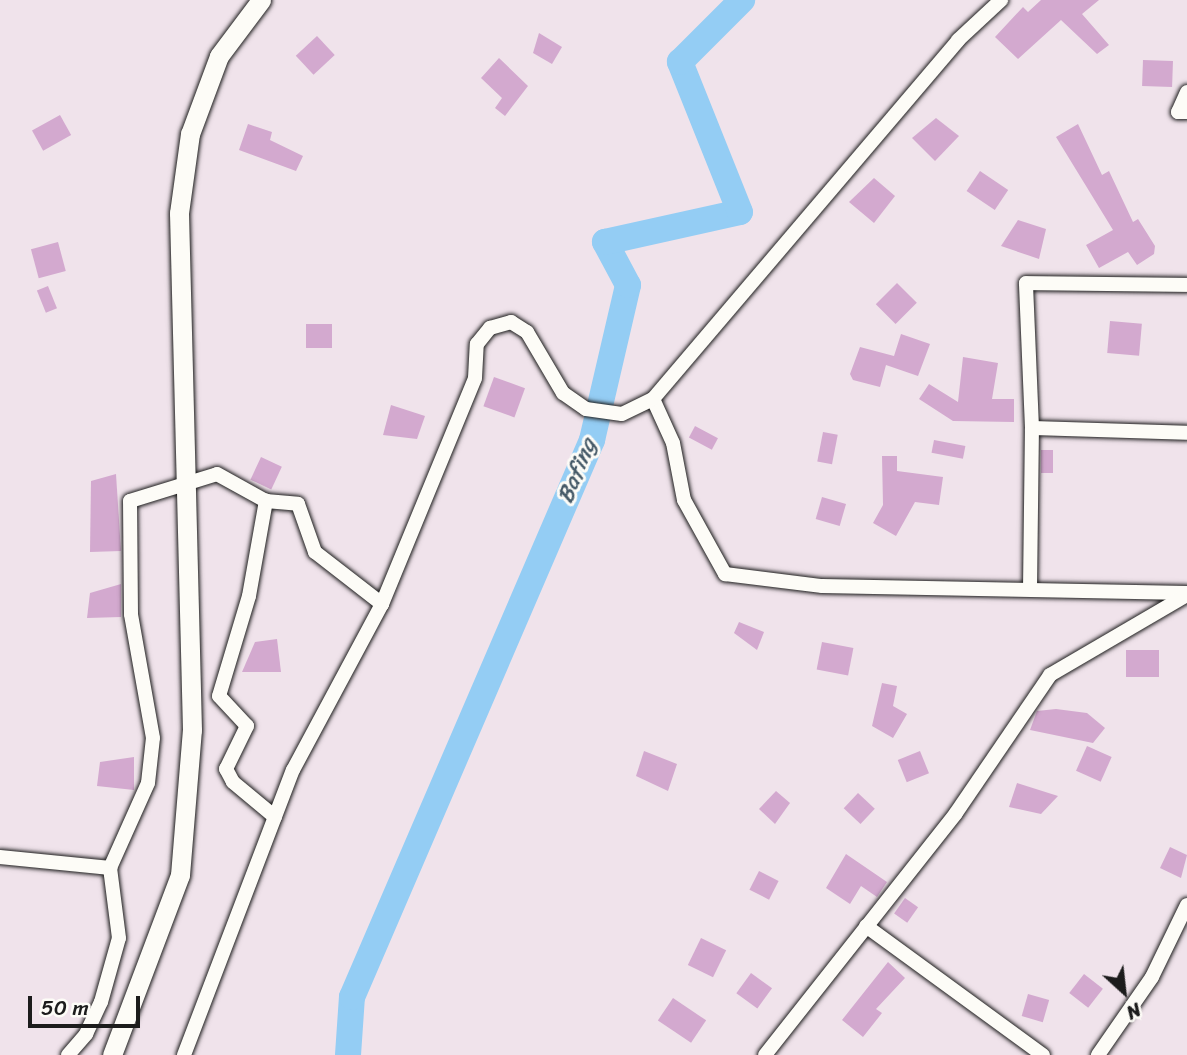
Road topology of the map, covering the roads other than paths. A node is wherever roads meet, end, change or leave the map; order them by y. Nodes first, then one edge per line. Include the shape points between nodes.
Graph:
1 (261, 0) edge
2 (1001, 0) edge
3 (1187, 92) edge
4 (1187, 112) edge
5 (1187, 285) edge
6 (653, 399) junction
7 (1032, 428) junction
8 (1187, 433) edge
9 (186, 481) junction
10 (266, 501) junction
11 (1030, 589) junction
12 (1187, 594) edge
13 (382, 604) junction
14 (275, 817) junction
15 (0, 857) edge
16 (110, 868) junction
17 (1187, 905) edge
18 (866, 926) junction
19 (68, 1055) edge
20 (112, 1055) edge
21 (184, 1055) edge
22 (765, 1055) edge
23 (1043, 1055) edge
24 (1098, 1055) edge

1 - 9 main road via 219,57 190,134 179,213
2 - 6 street via 958,40
3 - 4 street via 1178,112
5 - 7 street via 1026,283
6 - 11 street via 673,443 684,500 725,574 822,586
6 - 13 street via 622,414 586,409 563,393 527,332 511,322 490,328 477,344 475,378
7 - 8 street
7 - 11 street
9 - 10 street via 200,483 217,474
9 - 16 street via 130,500 131,614 153,738 148,783
9 - 20 main road via 192,730 180,875
10 - 13 street via 298,504 315,552
10 - 14 street via 249,596 219,696 247,726 226,769 233,782
11 - 12 street
12 - 18 street via 1050,675 956,813
13 - 14 street via 293,770
14 - 21 street
15 - 16 street
16 - 19 street via 119,938 101,1002 86,1034
17 - 24 street via 1152,977
18 - 22 street
18 - 23 street

